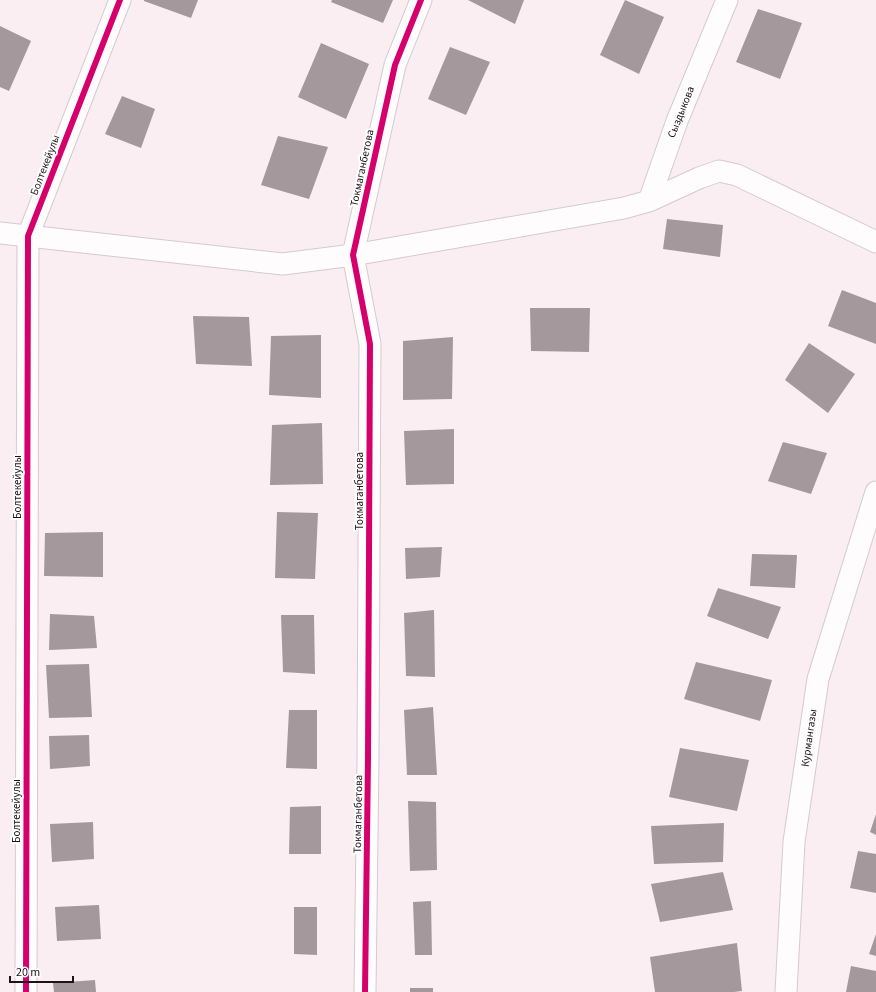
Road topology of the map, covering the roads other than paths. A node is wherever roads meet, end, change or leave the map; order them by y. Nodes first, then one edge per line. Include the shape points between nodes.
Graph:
1 (120, 0) edge
2 (421, 0) edge
3 (727, 0) edge
4 (649, 201) junction
5 (0, 233) edge
6 (28, 236) junction
7 (876, 242) edge
8 (354, 255) junction
9 (876, 492) edge
10 (26, 992) edge
11 (365, 992) edge
12 (786, 992) edge

1 - 6 street, Болтекейулы
2 - 8 street, Токмаганбетова via 395,65
3 - 4 street, Сыздыкова via 677,121
4 - 7 street via 719,171 737,175
4 - 8 street via 624,208
5 - 6 street
6 - 8 street via 283,264
6 - 10 street, Болтекейулы
8 - 11 street, Токмаганбетова via 370,344
9 - 12 street, Курмангазы via 818,679 794,842

